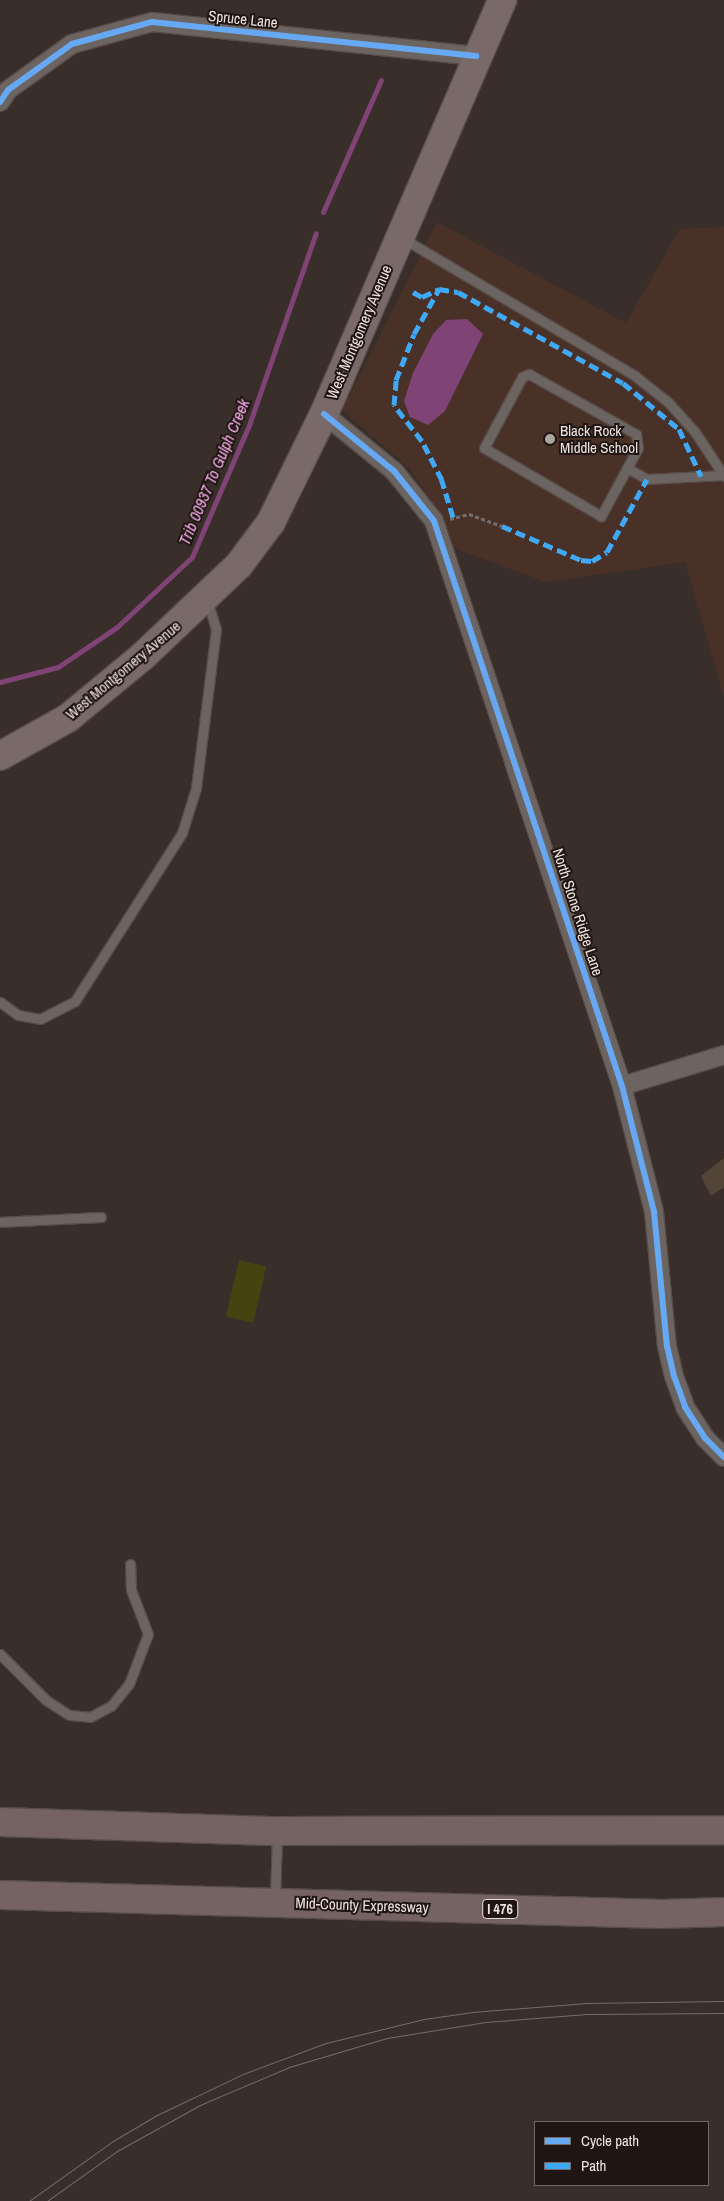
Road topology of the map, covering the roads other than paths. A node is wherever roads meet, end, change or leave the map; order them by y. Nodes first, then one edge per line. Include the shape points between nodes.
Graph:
1 (502, 0) edge
2 (476, 56) junction
3 (0, 102) edge
4 (400, 237) junction
5 (324, 414) junction
6 (627, 468) junction
7 (724, 475) edge
8 (206, 597) junction
9 (0, 756) edge
10 (0, 1002) edge
11 (724, 1055) edge
12 (622, 1086) junction
13 (101, 1217) dead end
14 (0, 1222) edge
15 (724, 1457) edge
16 (130, 1564) dead end
17 (0, 1654) edge
18 (0, 1822) edge
19 (724, 1830) edge
20 (276, 1831) junction
21 (0, 1896) edge
22 (276, 1902) junction
23 (724, 1912) edge

1 - 2 main road, West Montgomery Avenue
2 - 3 street, Spruce Lane via 152,22 72,44 8,90
2 - 4 main road, West Montgomery Avenue
4 - 5 main road, West Montgomery Avenue
4 - 7 lane via 635,376 668,402 695,432
5 - 8 main road, West Montgomery Avenue via 270,522 239,565
5 - 12 street, North Stone Ridge Lane via 394,471 436,526
6 - 6 lane via 638,448 636,434 529,374 522,377 484,448 601,516
6 - 7 lane via 647,479
8 - 9 main road, West Montgomery Avenue via 143,656 68,718
8 - 10 lane via 216,629 196,788 182,833 75,1002 40,1019 18,1015
11 - 12 street
12 - 15 street, North Stone Ridge Lane via 654,1212 667,1346 674,1376 685,1407 705,1438
13 - 14 lane
16 - 17 lane via 131,1590 148,1634 129,1684 111,1706 90,1717 69,1714 46,1700
18 - 20 highway
19 - 20 highway
20 - 22 lane
21 - 22 highway, Mid-County Expressway / I 476
22 - 23 highway, Mid-County Expressway / I 476 via 662,1914

